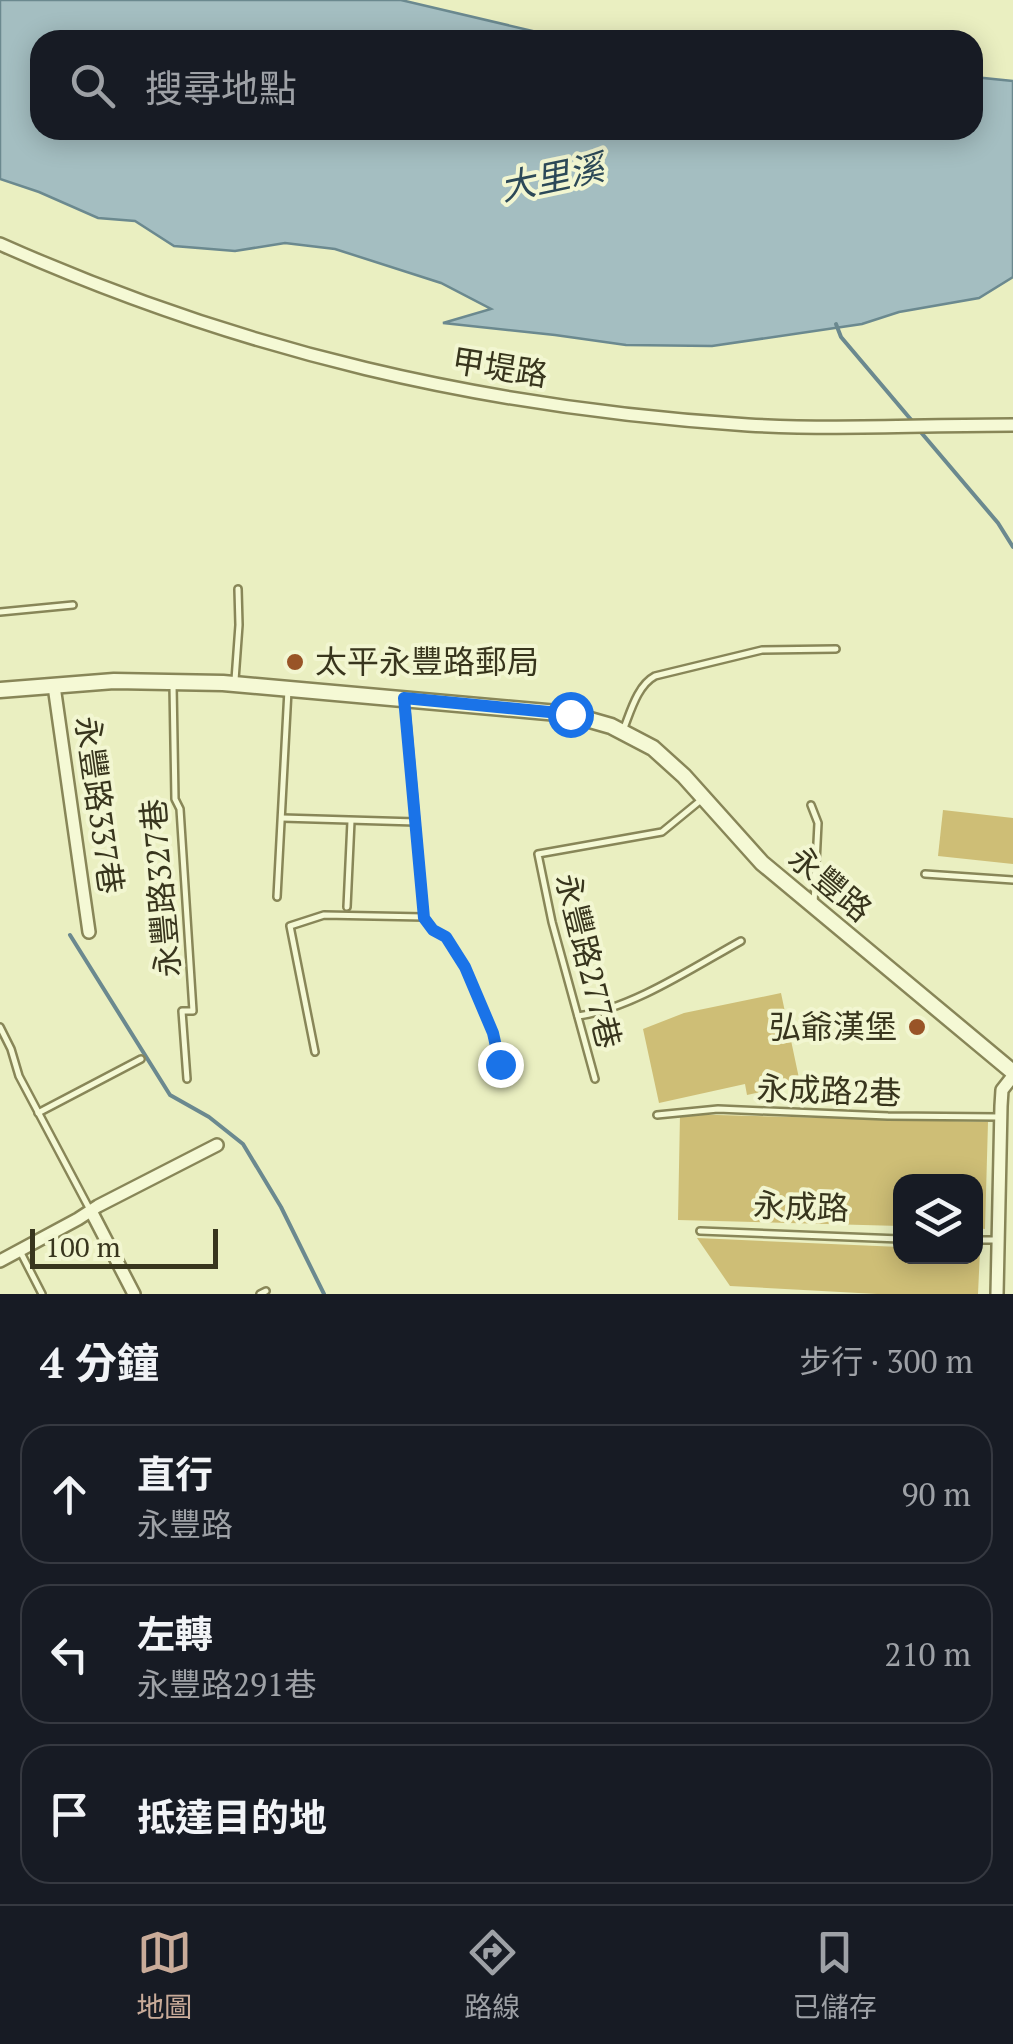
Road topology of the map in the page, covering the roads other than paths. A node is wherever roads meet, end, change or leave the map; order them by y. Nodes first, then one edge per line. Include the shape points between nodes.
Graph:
1 (0, 244) edge
2 (1013, 424) edge
3 (238, 589) dead end
4 (73, 605) dead end
5 (0, 612) edge
6 (836, 649) dead end
7 (173, 682) junction
8 (235, 683) junction
9 (54, 686) junction
10 (288, 687) junction
11 (0, 690) edge
12 (404, 698) junction
13 (622, 731) junction
14 (703, 798) junction
15 (811, 806) dead end
16 (282, 818) junction
17 (351, 821) junction
18 (416, 822) junction
19 (924, 874) dead end
20 (1013, 880) edge
21 (277, 897) dead end
22 (347, 907) dead end
23 (814, 907) junction
24 (424, 918) junction
25 (89, 932) dead end
26 (742, 941) dead end
27 (578, 1016) junction
28 (0, 1028) edge
29 (315, 1052) dead end
30 (141, 1059) dead end
31 (500, 1064) dead end
32 (1013, 1074) edge
33 (595, 1078) dead end
34 (188, 1080) dead end
35 (38, 1113) junction
36 (657, 1115) dead end
37 (1001, 1116) junction
38 (217, 1145) dead end
39 (91, 1211) junction
40 (700, 1231) dead end
41 (893, 1239) edge
42 (983, 1240) edge
43 (998, 1240) junction
44 (20, 1250) junction
45 (0, 1261) edge
46 (42, 1294) edge
47 (134, 1294) edge
48 (997, 1294) edge

1 - 2 street, 甲堤路 via 237,335 492,396 793,426
3 - 8 lane
4 - 5 lane
6 - 13 lane via 762,650 648,678
7 - 8 street, 永豐路
7 - 9 street, 永豐路
7 - 34 lane, 永豐路327巷 via 175,799 193,1011 182,1012
8 - 10 street, 永豐路
9 - 11 street, 永豐路
9 - 25 street, 永豐路337巷
10 - 12 street, 永豐路
10 - 16 lane
12 - 13 street, 永豐路 via 570,714
12 - 18 lane
13 - 14 street, 永豐路 via 652,748
14 - 23 street, 永豐路 via 762,863
14 - 27 lane, 永豐路277巷 via 662,832 538,854
15 - 23 lane via 818,823
16 - 17 lane
16 - 21 lane
17 - 18 lane
17 - 22 lane
18 - 24 lane
19 - 20 lane
23 - 32 street, 永豐路
24 - 29 lane via 324,916 290,926
24 - 31 lane via 465,967
26 - 27 lane via 627,1002
27 - 33 lane, 永豐路277巷
28 - 35 lane
30 - 35 lane
32 - 37 street via 1002,1090
35 - 39 lane
36 - 37 lane, 永成路2巷 via 718,1110
37 - 43 street
38 - 39 street
39 - 44 street
39 - 47 street
40 - 41 lane, 永成路
42 - 43 lane
43 - 48 street
44 - 45 street
44 - 46 lane

